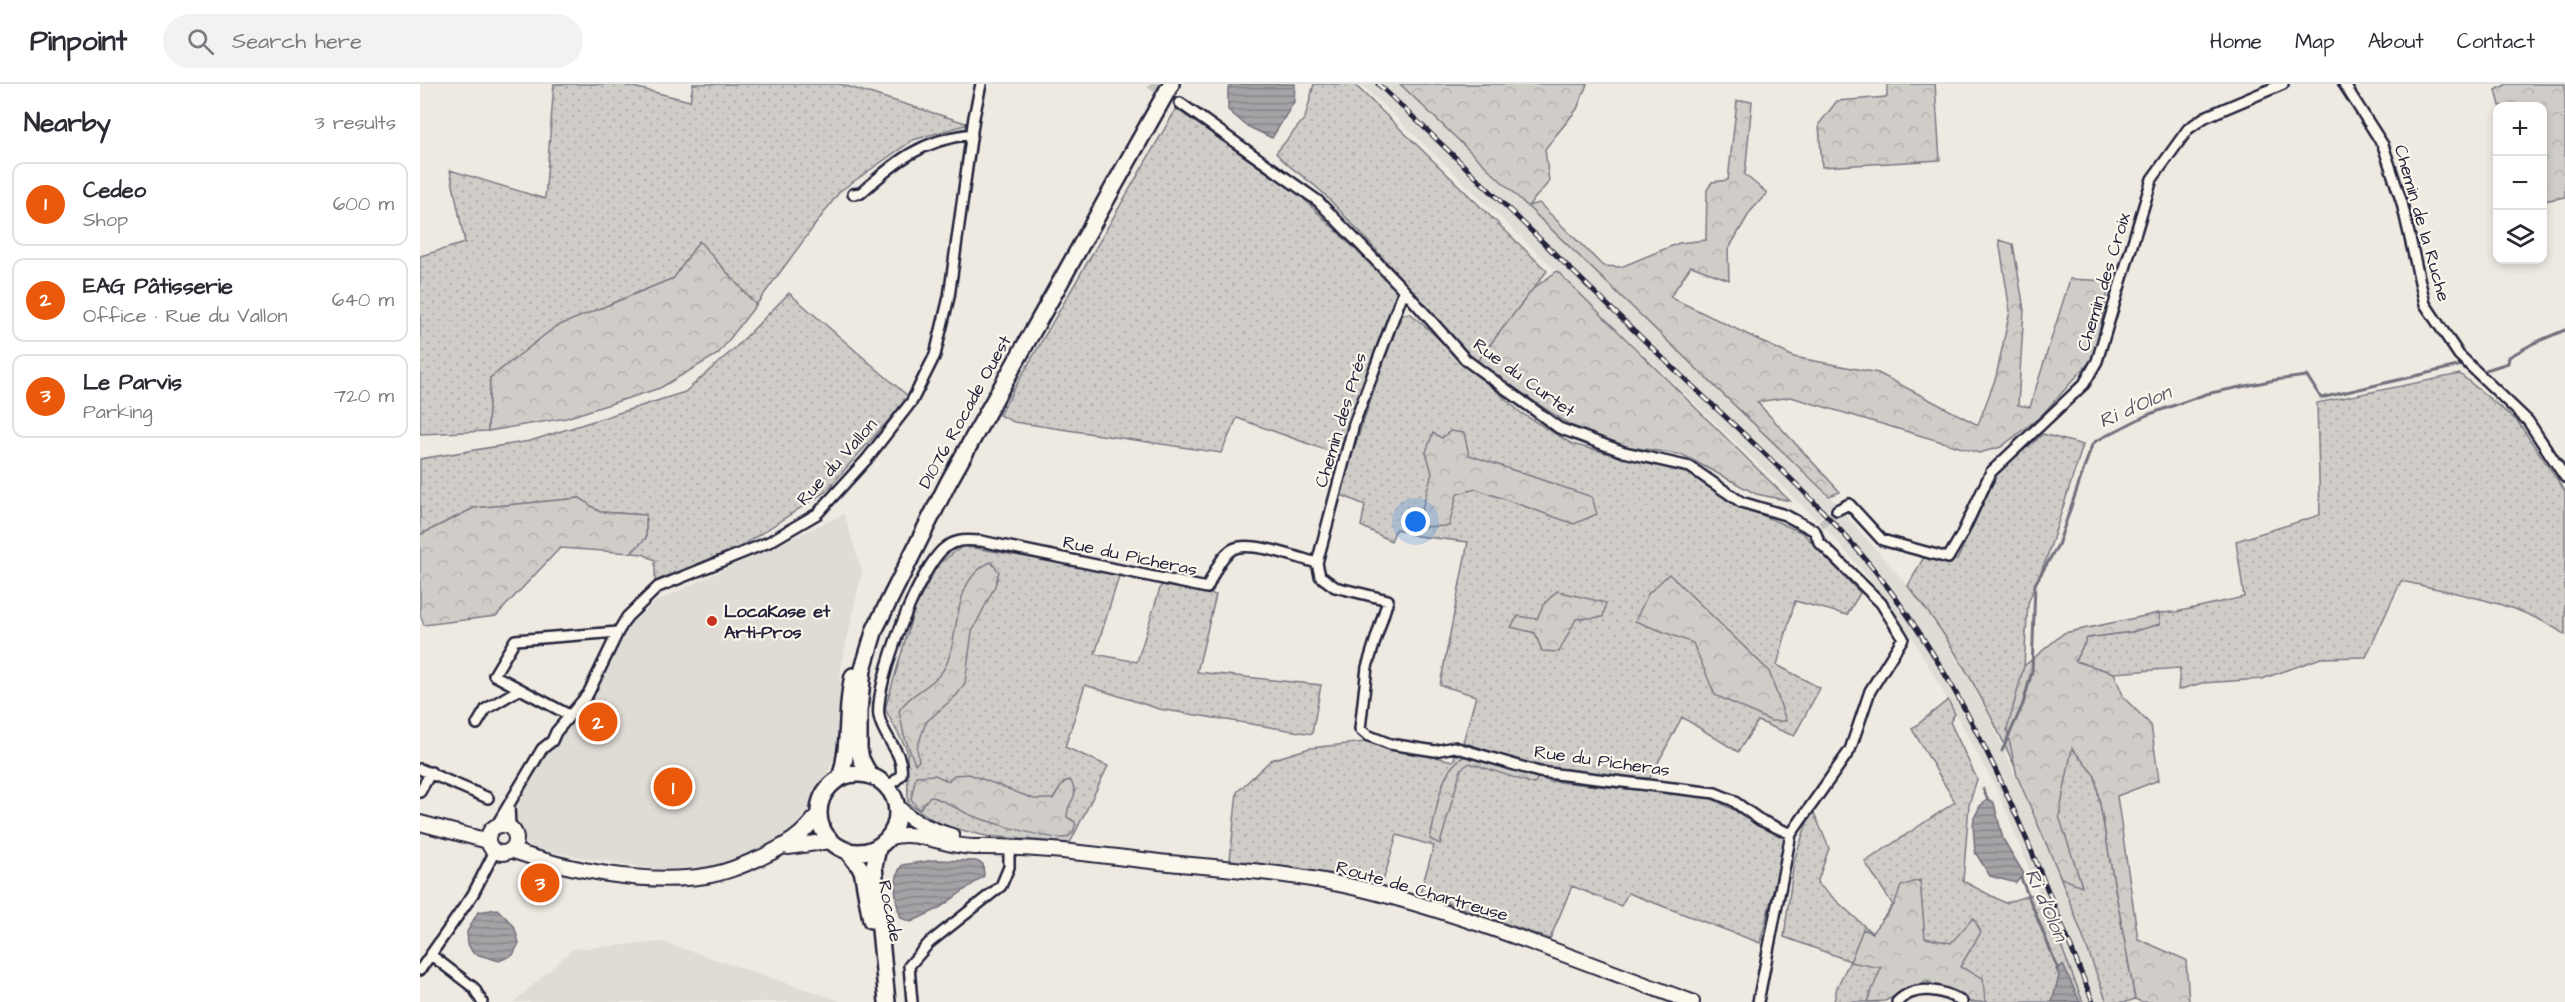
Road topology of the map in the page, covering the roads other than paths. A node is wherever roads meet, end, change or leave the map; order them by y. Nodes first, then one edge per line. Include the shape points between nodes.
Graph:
1 (981, 84) edge
2 (1171, 84) edge
3 (2283, 84) edge
4 (2344, 84) edge
5 (1180, 103) tunnel mouth
6 (972, 134) junction
7 (853, 194) dead end
8 (1404, 290) junction
9 (2565, 477) edge
10 (948, 483) junction
11 (1837, 510) dead end
12 (1317, 563) junction
13 (618, 632) junction
14 (520, 689) junction
15 (569, 715) junction
16 (477, 724) dead end
17 (420, 769) edge
18 (431, 772) junction
19 (870, 776) junction
20 (840, 778) junction
21 (888, 788) junction
22 (420, 792) edge
23 (489, 798) dead end
24 (509, 805) junction
25 (897, 806) junction
26 (819, 813) junction
27 (420, 823) edge
28 (1791, 834) junction
29 (492, 836) junction
30 (890, 837) junction
31 (512, 838) junction
32 (830, 840) junction
33 (989, 846) junction
34 (1009, 847) junction
35 (780, 848) junction
36 (878, 848) junction
37 (848, 852) junction
38 (431, 955) junction
39 (420, 970) edge
40 (885, 982) junction
41 (482, 1002) edge
42 (888, 1002) edge
43 (912, 1002) edge
44 (1692, 1002) edge
45 (1758, 1002) edge
46 (1897, 1002) edge
47 (1962, 1002) edge

1 - 6 street, Rue du Vallon
2 - 10 main road, D1076 Rocade Ouest
3 - 11 street, Chemin des Croix via 2205,117 2188,129 2152,179 2097,361 2084,384 1990,472 1948,558 1882,540 1849,504
4 - 9 street, Chemin de la Ruche via 2383,145 2402,203 2426,304 2459,355 2528,421
5 - 8 street, Rue du Curtet via 1318,201
6 - 7 street via 944,137 897,160 861,193
6 - 13 street, Rue du Vallon via 949,297 935,355 912,401 817,514 769,542 658,587
8 - 12 street, Chemin des Prés via 1354,424
8 - 28 street, Rue du Curtet via 1466,360 1559,428 1624,452 1690,467 1741,502 1818,528 1819,542 1881,603 1903,638 1870,691 1850,750
10 - 19 main road, D1076 Rocade Ouest via 868,648 860,688 859,749
10 - 20 main road via 914,535 866,628 852,680 845,763
12 - 21 street, Rue du Picheras via 1251,546 1233,549 1218,566 1207,588 981,541 955,542 932,561 909,606 879,701 882,727 902,762 901,775
12 - 28 street, Rue du Picheras via 1320,576 1335,587 1388,600 1367,667 1360,729 1367,735 1390,744 1435,751 1454,747 1539,772 1715,793
13 - 14 street via 515,640 494,675
13 - 15 street, Rue du Vallon via 588,694
14 - 15 street
14 - 16 street via 486,709
15 - 24 street, Rue du Vallon via 542,749
17 - 18 street
18 - 22 street
18 - 23 street
19 - 20 main road
19 - 21 main road
20 - 26 main road via 821,799
21 - 25 main road
24 - 29 street, Rue du Vallon
24 - 31 street
25 - 30 main road
25 - 33 main road, Route de Chartreuse via 922,825
26 - 32 main road via 821,828
26 - 35 main road via 806,831
27 - 29 main road
28 - 45 street
29 - 31 main road
29 - 31 main road via 502,853
29 - 38 street, Rue du Vallon via 472,894
30 - 33 main road, Route de Chartreuse via 907,833 957,845
30 - 36 main road
31 - 35 main road via 535,857 649,878 706,876 736,868
32 - 35 main road
32 - 37 main road
33 - 34 main road, Route de Chartreuse
34 - 43 street via 1009,867 1001,886 929,943 909,966
34 - 44 main road, Route de Chartreuse via 1253,870 1366,890 1515,936
36 - 37 main road
36 - 40 main road, Rocade via 874,866
37 - 40 main road, Rocade via 862,870
38 - 39 street, Rue du Vallon
38 - 41 street via 474,988
40 - 42 main road, Rocade
46 - 47 street via 1925,989 1952,995

